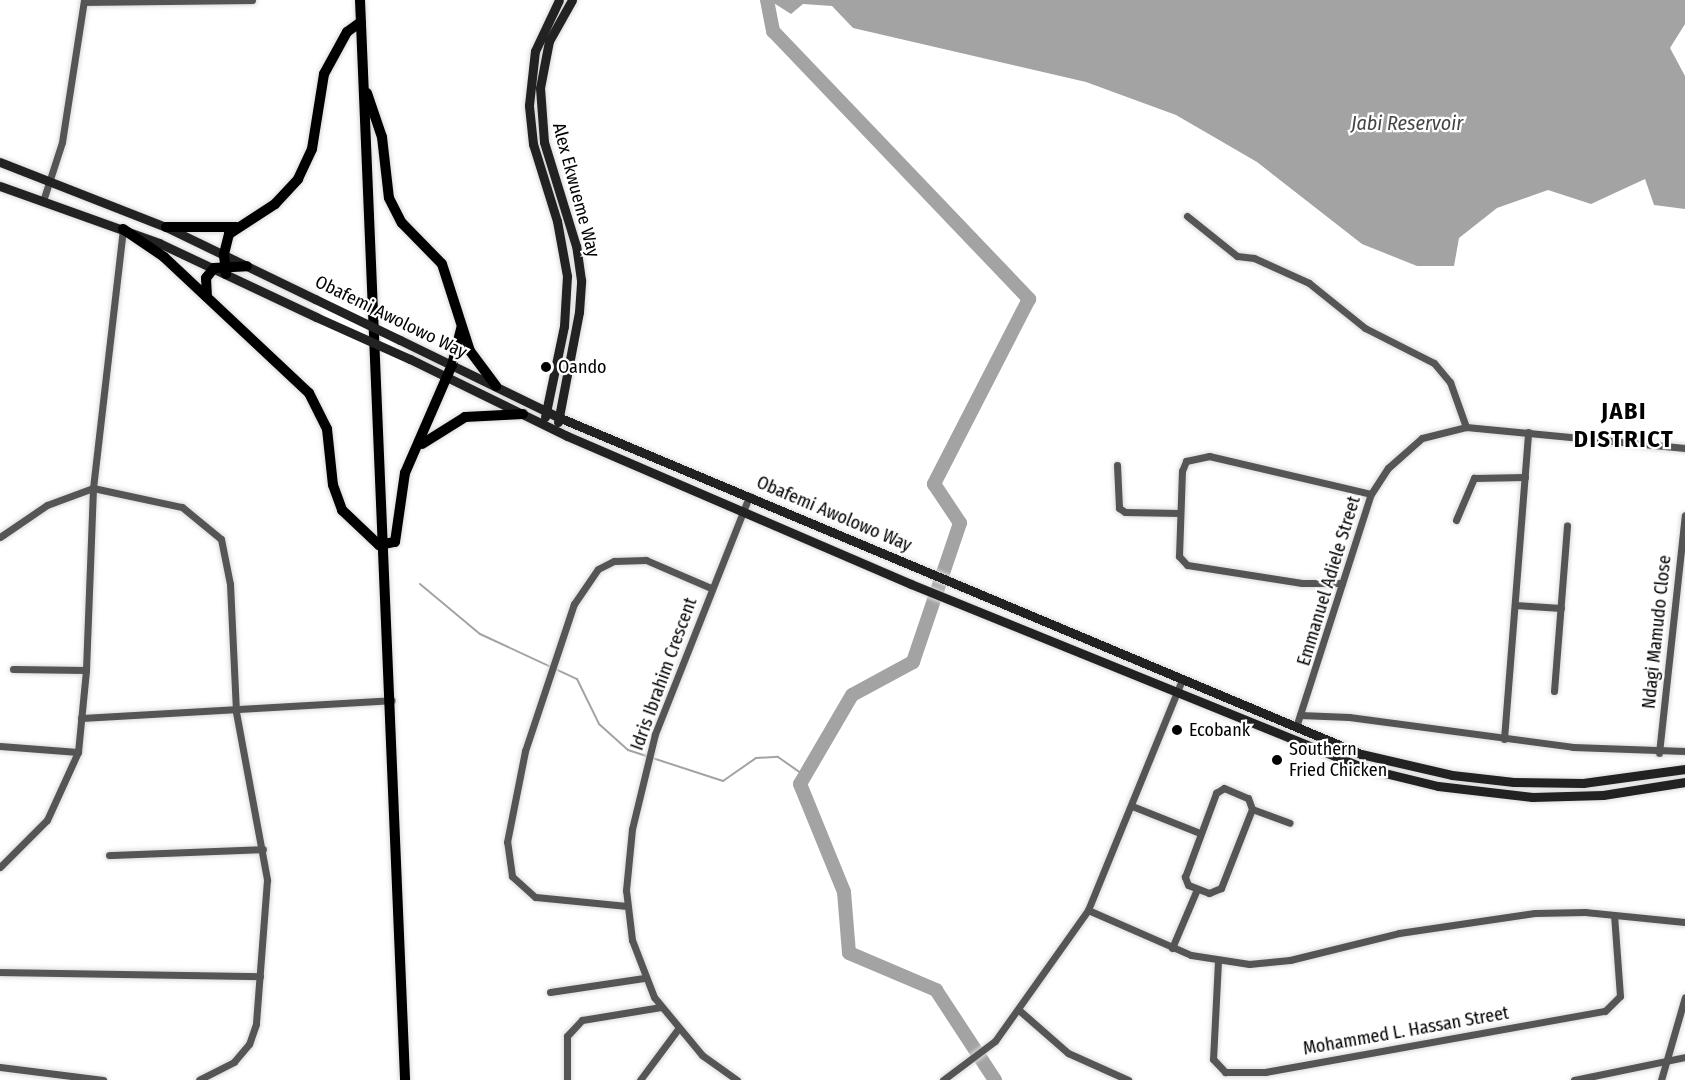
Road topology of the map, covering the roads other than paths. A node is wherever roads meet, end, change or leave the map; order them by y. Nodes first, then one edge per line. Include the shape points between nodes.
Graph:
1 (252, 0) edge
2 (360, 0) edge
3 (559, 0) edge
4 (572, 0) edge
5 (84, 1) edge
6 (138, 1) edge
7 (199, 2) edge
8 (361, 22) junction
9 (365, 87) junction
10 (0, 162) edge
11 (52, 181) junction
12 (0, 186) edge
13 (43, 201) junction
14 (1187, 216) dead end
15 (166, 227) junction
16 (236, 227) junction
17 (123, 229) junction
18 (222, 265) junction
19 (247, 266) joint
20 (207, 297) junction
21 (461, 328) junction
22 (452, 365) junction
23 (447, 377) junction
24 (496, 386) junction
25 (546, 411) junction
26 (523, 414) junction
27 (558, 417) junction
28 (545, 424) junction
29 (1466, 427) junction
30 (556, 430) junction
31 (1528, 432) junction
32 (1685, 448) edge
33 (415, 450) junction
34 (1117, 465) dead end
35 (1525, 477) junction
36 (93, 488) junction
37 (1371, 494) junction
38 (749, 496) junction
39 (743, 510) junction
40 (1180, 513) junction
41 (1685, 515) edge
42 (1456, 520) dead end
43 (1567, 526) dead end
44 (0, 527) edge
45 (3, 536) edge
46 (385, 546) junction
47 (1342, 583) junction
48 (711, 588) junction
49 (1515, 605) junction
50 (1561, 608) junction
51 (13, 669) dead end
52 (86, 670) junction
53 (1182, 680) junction
54 (1554, 691) dead end
55 (1177, 693) junction
56 (391, 699) junction
57 (236, 712) junction
58 (1300, 715) junction
59 (81, 718) junction
60 (1296, 727) junction
61 (1504, 739) junction
62 (0, 746) edge
63 (1685, 751) edge
64 (78, 752) junction
65 (1659, 753) junction
66 (1685, 769) edge
67 (1685, 782) edge
68 (1132, 806) junction
69 (1252, 809) junction
70 (1290, 823) dead end
71 (1200, 833) junction
72 (263, 849) junction
73 (109, 855) dead end
74 (0, 867) edge
75 (1197, 889) junction
76 (627, 906) junction
77 (1088, 910) junction
78 (1614, 915) junction
79 (1685, 922) edge
80 (1172, 948) junction
81 (1218, 962) junction
82 (0, 972) edge
83 (260, 976) junction
84 (644, 978) junction
85 (549, 992) dead end
86 (1685, 998) edge
87 (661, 1007) junction
88 (1020, 1011) junction
89 (678, 1029) junction
90 (1667, 1057) junction
91 (1685, 1057) edge
92 (0, 1067) edge
93 (218, 1071) junction
94 (103, 1080) edge
95 (199, 1080) edge
96 (224, 1080) edge
97 (405, 1080) edge
98 (567, 1080) edge
99 (640, 1080) edge
100 (737, 1080) edge
101 (943, 1080) edge
102 (1128, 1080) edge
103 (1574, 1080) edge
104 (1661, 1080) edge

1 - 7 street
2 - 8 main road
3 - 25 main road, Alex Ekwueme Way via 540,36 528,105 533,144 557,221 567,276 564,326
4 - 27 main road, Alex Ekwueme Way via 549,41 540,88 544,142 576,246 581,280
5 - 6 street
5 - 11 street
6 - 7 street
8 - 9 main road
8 - 16 main road via 347,32 324,74 312,149 298,179 275,204
9 - 21 main road via 382,137 389,198 402,223 446,271
9 - 46 main road
10 - 11 main road, Obafemi Awolowo Way
11 - 13 street
11 - 15 main road, Obafemi Awolowo Way
12 - 13 main road, Obafemi Awolowo Way
13 - 17 main road, Obafemi Awolowo Way
14 - 29 street via 1237,256 1254,258 1309,283 1365,328 1434,363 1450,382
15 - 16 main road
15 - 18 main road, Obafemi Awolowo Way
16 - 18 main road via 229,234
17 - 18 main road, Obafemi Awolowo Way
17 - 20 main road
17 - 36 street
18 - 19 main road
18 - 20 main road via 206,278
18 - 23 main road, Obafemi Awolowo Way, bridge via 316,317
19 - 22 main road, Obafemi Awolowo Way, bridge
20 - 46 main road via 309,393 327,429 333,485 342,510 360,531
21 - 22 main road
21 - 24 main road via 477,363
22 - 23 main road
22 - 24 main road, Obafemi Awolowo Way
23 - 26 main road, Obafemi Awolowo Way
23 - 33 main road
24 - 25 main road, Obafemi Awolowo Way
25 - 27 main road, Obafemi Awolowo Way
25 - 28 main road, Alex Ekwueme Way
26 - 28 main road, Obafemi Awolowo Way
26 - 33 main road via 465,417 436,431
27 - 30 main road, Alex Ekwueme Way
27 - 38 main road, Obafemi Awolowo Way
28 - 30 main road, Obafemi Awolowo Way
29 - 31 street, Emmanuel Adiele Street
29 - 37 street, Emmanuel Adiele Street via 1422,438 1388,468
30 - 39 main road, Obafemi Awolowo Way
31 - 32 street, Emmanuel Adiele Street
31 - 35 street
33 - 46 main road via 402,486 395,542
34 - 40 street via 1119,508 1125,512
35 - 42 street via 1474,478
35 - 49 street
36 - 45 street via 46,505
36 - 52 street
36 - 57 street via 182,507 221,539 231,584
37 - 40 street via 1196,456 1182,471
37 - 47 street, Emmanuel Adiele Street
38 - 39 street, Idris Ibrahim Crescent
38 - 53 main road, Obafemi Awolowo Way
39 - 48 street, Idris Ibrahim Crescent
39 - 55 main road, Obafemi Awolowo Way
40 - 47 street via 1179,556 1192,568 1302,583
41 - 65 street, Ndagi Mamudo Close
43 - 50 street
44 - 45 street
46 - 56 main road
47 - 58 street, Emmanuel Adiele Street
48 - 76 street, Idris Ibrahim Crescent via 647,764 632,829
48 - 76 street via 646,560 614,561 598,568 574,604 525,751 507,842 512,876 535,897
49 - 50 street
49 - 61 street
50 - 54 street
51 - 52 street
52 - 59 street
53 - 55 street
53 - 60 main road, Obafemi Awolowo Way
55 - 67 main road, Obafemi Awolowo Way via 1329,756 1438,786 1501,795 1567,797
55 - 68 street
56 - 57 street via 252,704
56 - 97 main road
57 - 59 street
57 - 72 street
58 - 60 street, Emmanuel Adiele Street
58 - 61 street via 1349,717
59 - 64 street
60 - 66 main road, Obafemi Awolowo Way via 1361,754 1483,780 1583,783
61 - 65 street
62 - 64 street
63 - 65 street
64 - 74 street via 47,820
68 - 71 street
68 - 77 street
69 - 70 street
69 - 71 street via 1248,798 1219,790
69 - 75 street via 1221,888 1209,893
71 - 75 street via 1185,877
72 - 73 street
72 - 83 street via 267,880
75 - 80 street
76 - 84 street, Idris Ibrahim Crescent
77 - 80 street
77 - 88 street
78 - 79 street
78 - 81 street via 1535,913 1484,918 1399,933 1290,960
78 - 81 street, Mohammed L. Hassan Street via 1620,996 1605,1011 1265,1072 1225,1072 1213,1059
80 - 81 street
82 - 83 street
83 - 93 street via 249,1044 234,1062
84 - 85 street
84 - 87 street, Idris Ibrahim Crescent
86 - 90 street
87 - 89 street, Idris Ibrahim Crescent
87 - 98 street via 582,1020 567,1036
88 - 101 street via 995,1041
88 - 102 street via 1068,1053
89 - 99 street
89 - 100 street, Idris Ibrahim Crescent via 702,1055
90 - 91 street
90 - 103 street
90 - 104 street
92 - 94 street
93 - 95 street
93 - 96 street

